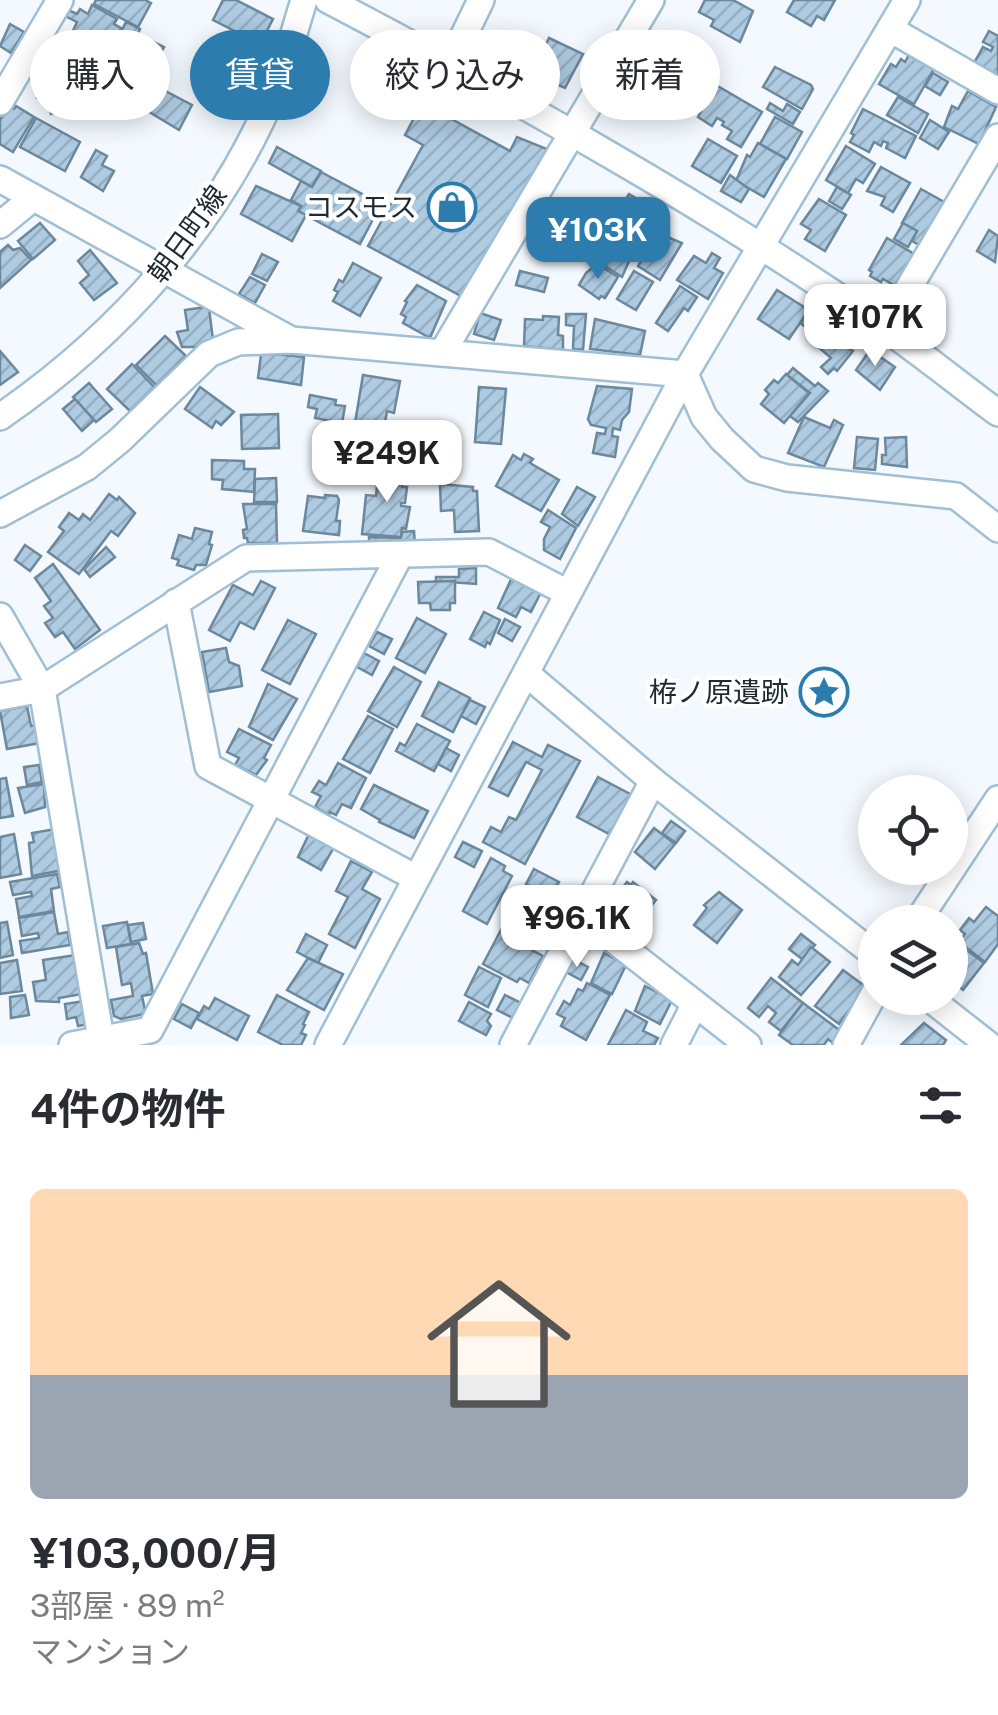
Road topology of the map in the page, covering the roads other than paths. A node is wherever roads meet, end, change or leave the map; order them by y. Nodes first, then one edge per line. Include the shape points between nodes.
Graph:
1 (60, 0) edge
2 (304, 0) edge
3 (328, 0) edge
4 (482, 0) edge
5 (651, 0) edge
6 (907, 0) edge
7 (385, 30) edge
8 (467, 30) edge
9 (890, 30) junction
10 (998, 91) edge
11 (0, 102) edge
12 (551, 120) edge
13 (573, 132) junction
14 (998, 137) edge
15 (0, 179) edge
16 (32, 198) junction
17 (0, 225) edge
18 (762, 247) junction
19 (163, 271) junction
20 (885, 328) junction
21 (292, 340) junction
22 (442, 353) junction
23 (685, 374) junction
24 (998, 414) edge
25 (0, 417) edge
26 (0, 514) edge
27 (998, 529) edge
28 (400, 555) junction
29 (568, 593) junction
30 (176, 602) junction
31 (0, 616) edge
32 (527, 674) junction
33 (42, 689) junction
34 (0, 697) edge
35 (653, 780) junction
36 (272, 798) junction
37 (998, 799) edge
38 (416, 878) junction
39 (929, 905) edge
40 (583, 916) junction
41 (858, 942) edge
42 (695, 1004) junction
43 (862, 1015) edge
44 (950, 1015) edge
45 (998, 1031) edge
46 (102, 1043) edge
47 (72, 1045) edge
48 (328, 1045) edge
49 (514, 1045) edge
50 (674, 1045) edge
51 (748, 1045) edge
52 (846, 1045) edge
53 (988, 1045) edge

1 - 11 street
2 - 19 street, 朝日町線 via 276,87 239,160
3 - 7 street
4 - 8 street
5 - 13 street
6 - 9 street
9 - 10 street
9 - 18 street
12 - 13 street
13 - 18 street
13 - 22 street
14 - 20 street
15 - 16 street
16 - 17 street
16 - 19 street
18 - 20 street
18 - 23 street
19 - 21 street
19 - 25 street, 朝日町線 via 70,364
20 - 24 street
21 - 22 street
21 - 26 street via 238,342 209,354 120,440
22 - 23 street
23 - 27 street via 704,418 754,468 787,478 956,496
23 - 29 street
28 - 29 street via 489,552
28 - 30 street via 246,558
28 - 36 street
29 - 32 street
30 - 33 street
30 - 36 street via 208,766
31 - 33 street
32 - 35 street
32 - 38 street
33 - 34 street
33 - 46 street
35 - 40 street
35 - 41 street
36 - 38 street
36 - 46 street via 150,1030
37 - 39 street
38 - 48 street
40 - 42 street
40 - 49 street
42 - 50 street
42 - 51 street
43 - 52 street
44 - 53 street
45 - 53 street
46 - 47 street

